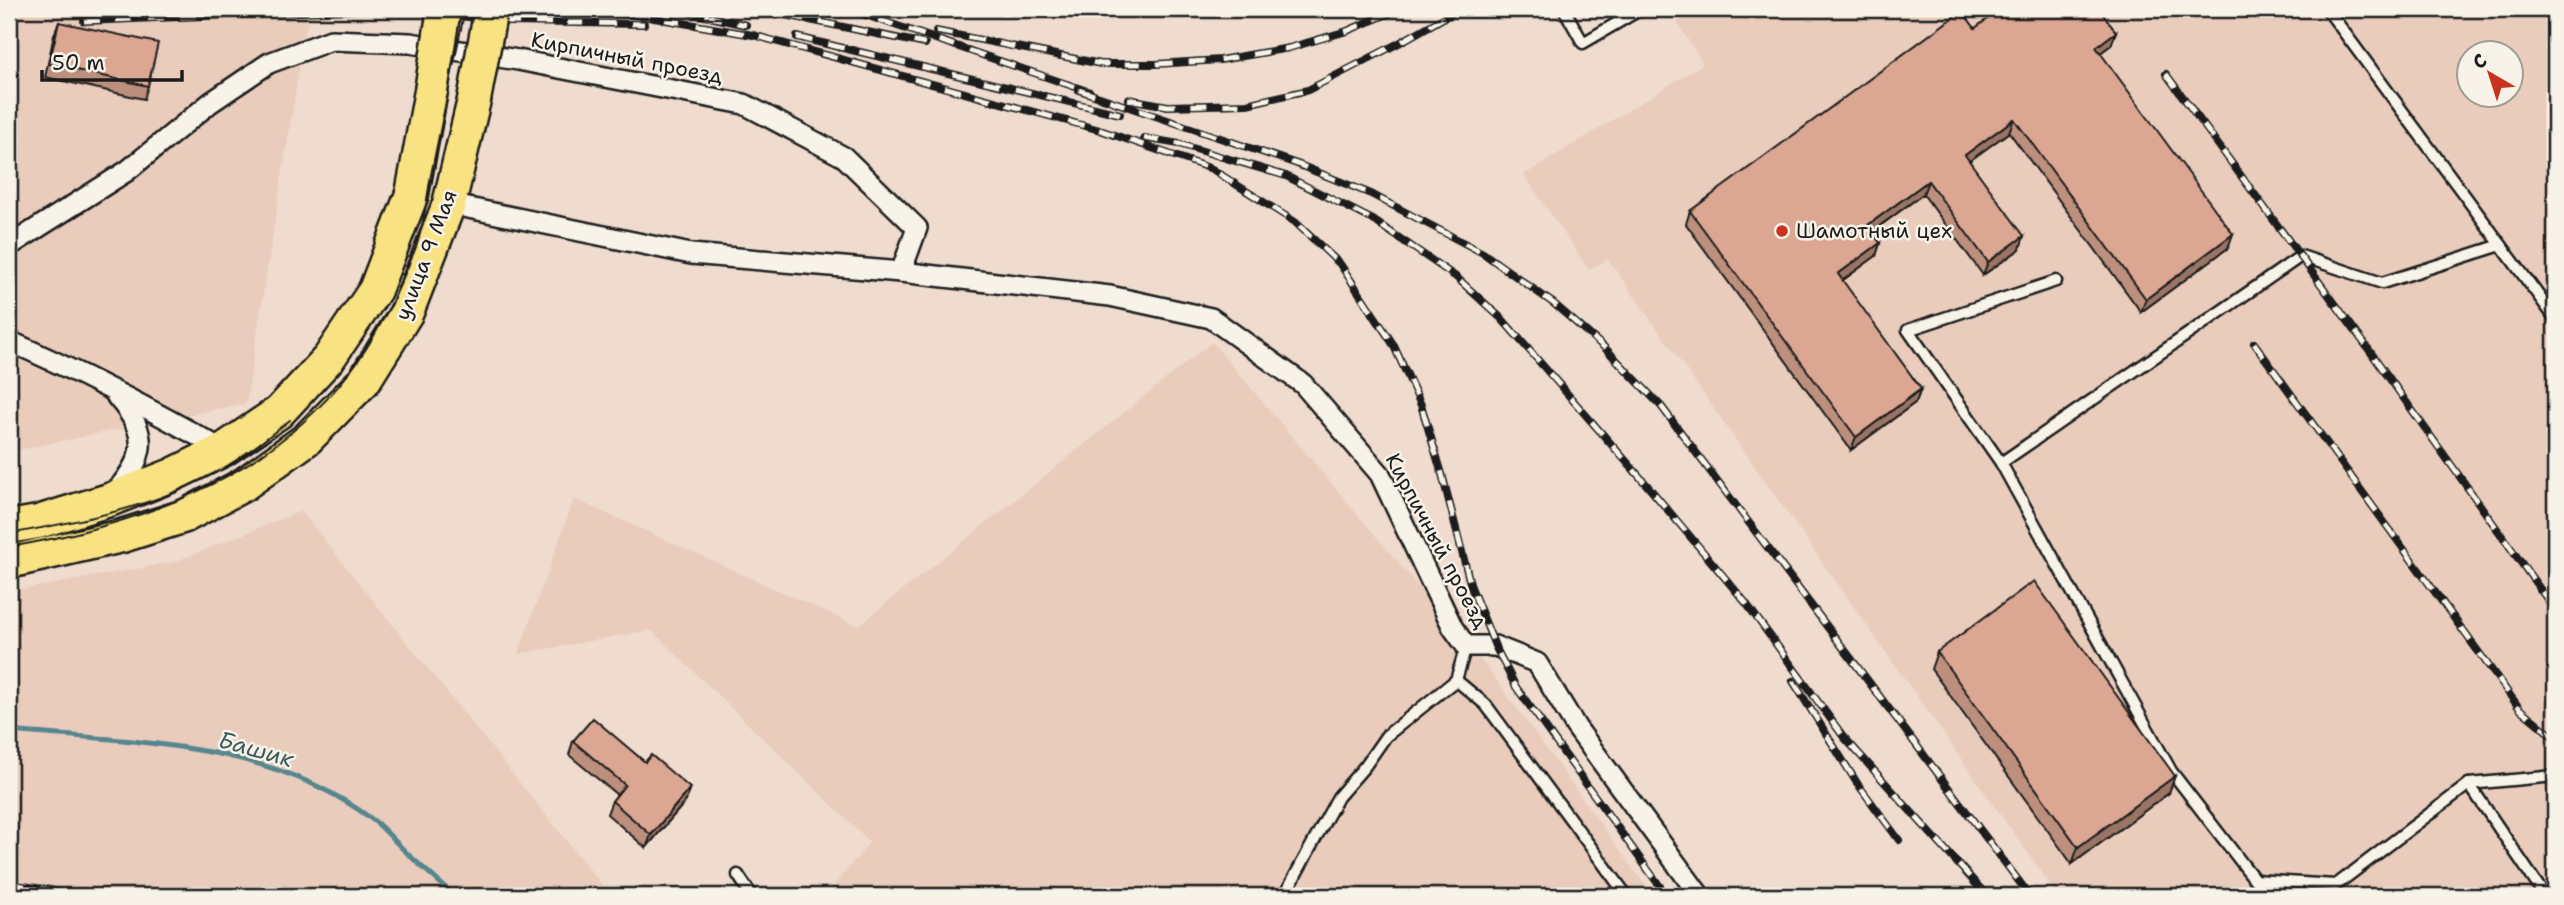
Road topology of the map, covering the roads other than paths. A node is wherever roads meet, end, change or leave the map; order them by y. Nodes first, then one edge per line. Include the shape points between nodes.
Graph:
1 (444, 9) edge
2 (491, 9) edge
3 (1564, 9) edge
4 (1642, 9) edge
5 (2327, 9) edge
6 (449, 204) junction
7 (2501, 245) junction
8 (9, 246) edge
9 (901, 272) junction
10 (2056, 281) dead end
11 (2555, 317) edge
12 (9, 341) edge
13 (112, 391) junction
14 (223, 450) junction
15 (2001, 463) junction
16 (109, 500) junction
17 (9, 527) edge
18 (9, 562) edge
19 (1466, 646) junction
20 (1456, 680) junction
21 (2555, 776) edge
22 (2469, 784) junction
23 (738, 875) dead end
24 (752, 896) edge
25 (1284, 896) edge
26 (1628, 896) edge
27 (1700, 896) edge
28 (2545, 896) edge

1 - 14 main road, улица 9 Мая, bridge via 412,194 375,290 329,358 279,412
2 - 6 main road, улица 9 Мая, bridge
3 - 4 lane via 1583,43
5 - 7 lane
6 - 9 street, Кирпичный проезд via 691,254
6 - 18 main road, улица 9 Мая via 407,312 363,381 307,439 243,485 185,516
7 - 11 lane
7 - 15 lane via 2382,282 2301,256
8 - 9 street, Кирпичный проезд via 127,171 210,103 269,63 331,40 437,47 744,104 844,158 917,228
9 - 19 street, Кирпичный проезд via 1110,296 1212,318 1303,384 1380,474 1453,628
10 - 15 lane via 1908,330
12 - 13 street
13 - 14 street
13 - 16 street via 135,420 142,440 136,464
14 - 16 main road, улица 9 Мая
15 - 22 lane via 2171,771 2255,880 2336,885
16 - 17 main road, улица 9 Мая
19 - 20 lane
19 - 27 street, Кирпичный проезд via 1495,646 1537,663 1576,727
20 - 25 lane via 1386,736 1338,797
20 - 26 lane via 1486,705
21 - 22 lane
22 - 28 lane
23 - 24 lane

